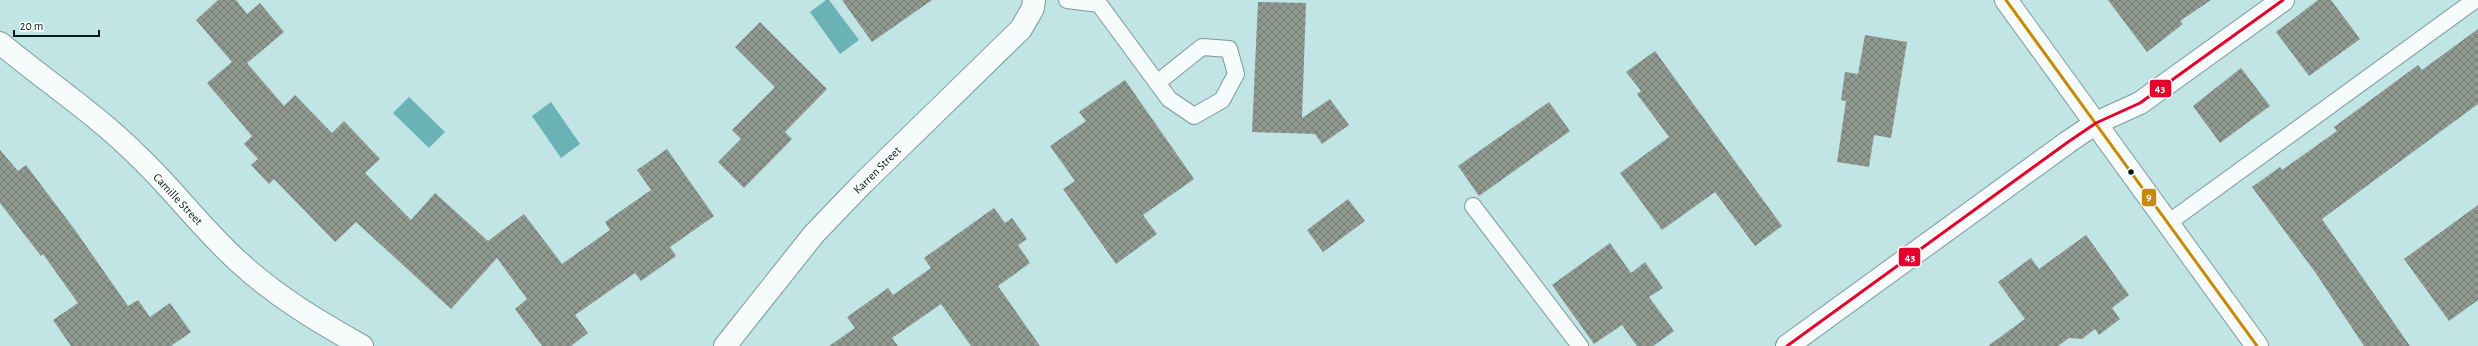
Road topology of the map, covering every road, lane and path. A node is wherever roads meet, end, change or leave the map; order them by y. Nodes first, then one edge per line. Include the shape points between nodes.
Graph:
1 (1034, 0) edge
2 (1067, 0) edge
3 (2006, 0) edge
4 (2282, 0) edge
5 (2475, 0) edge
6 (0, 43) edge
7 (1157, 83) junction
8 (2096, 123) junction
9 (1473, 206) dead end
10 (2168, 223) junction
11 (362, 346) edge
12 (725, 346) edge
13 (1580, 346) edge
14 (1787, 346) edge
15 (2257, 346) edge

1 - 12 street, Karren Street via 1033,8 1021,29 814,234
2 - 7 lane via 1099,4
3 - 8 street
4 - 8 street via 2140,103
5 - 10 lane
6 - 11 street, Camille Street via 139,156 212,235 263,284
7 - 7 lane via 1169,99 1194,116 1222,100 1236,74 1229,49 1202,47
8 - 10 street
8 - 14 street
9 - 13 lane
10 - 15 street

